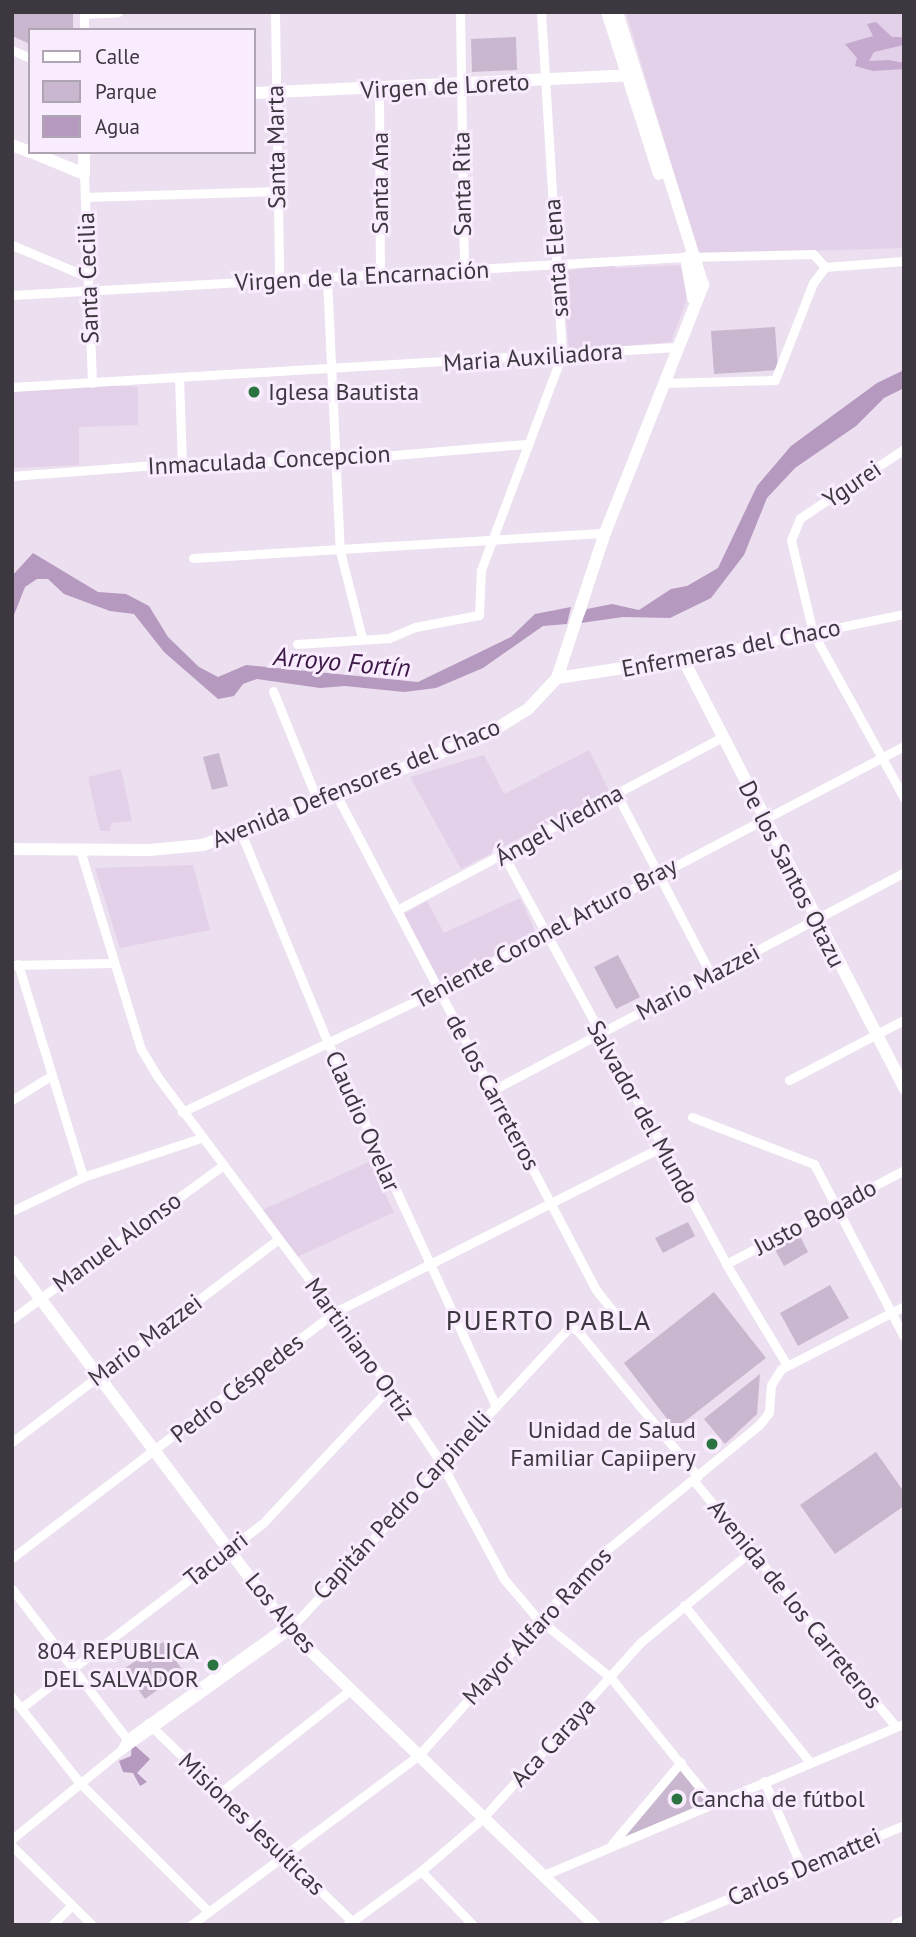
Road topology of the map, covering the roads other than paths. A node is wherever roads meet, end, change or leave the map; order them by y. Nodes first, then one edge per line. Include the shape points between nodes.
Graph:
1 (118, 12) edge
2 (275, 12) edge
3 (460, 12) edge
4 (541, 12) edge
5 (607, 12) edge
6 (617, 12) edge
7 (85, 13) edge
8 (12, 50) edge
9 (28, 57) edge
10 (632, 76) junction
11 (543, 81) junction
12 (459, 82) junction
13 (379, 90) junction
14 (275, 92) junction
15 (256, 93) edge
16 (35, 154) edge
17 (84, 154) edge
18 (84, 174) junction
19 (277, 191) junction
20 (85, 197) junction
21 (12, 245) edge
22 (690, 257) junction
23 (904, 261) edge
24 (557, 264) junction
25 (825, 267) junction
26 (464, 271) junction
27 (380, 276) junction
28 (88, 277) junction
29 (327, 279) junction
30 (279, 281) junction
31 (88, 291) junction
32 (12, 295) edge
33 (692, 309) junction
34 (676, 347) junction
35 (562, 355) junction
36 (331, 370) junction
37 (179, 378) junction
38 (92, 383) junction
39 (663, 383) junction
40 (12, 387) edge
41 (526, 444) junction
42 (904, 449) edge
43 (335, 460) junction
44 (182, 463) junction
45 (12, 476) edge
46 (605, 533) junction
47 (491, 540) junction
48 (340, 551) junction
49 (192, 558) dead end
50 (904, 614) edge
51 (813, 633) junction
52 (362, 638) junction
53 (297, 645) dead end
54 (683, 659) junction
55 (557, 678) junction
56 (273, 691) dead end
57 (720, 738) junction
58 (904, 746) edge
59 (881, 759) junction
60 (616, 793) junction
61 (337, 796) junction
62 (904, 798) edge
63 (318, 802) junction
64 (762, 819) junction
65 (241, 832) junction
66 (12, 849) edge
67 (80, 850) junction
68 (504, 856) junction
69 (904, 872) edge
70 (656, 874) junction
71 (397, 910) junction
72 (814, 919) junction
73 (544, 933) junction
74 (113, 963) junction
75 (15, 964) edge
76 (711, 975) junction
77 (439, 990) junction
78 (904, 1020) edge
79 (600, 1034) junction
80 (876, 1035) junction
81 (328, 1043) junction
82 (52, 1075) junction
83 (789, 1080) dead end
84 (904, 1088) edge
85 (493, 1090) junction
86 (12, 1100) edge
87 (182, 1112) junction
88 (692, 1117) dead end
89 (201, 1138) junction
90 (663, 1146) junction
91 (222, 1166) junction
92 (904, 1170) edge
93 (83, 1177) junction
94 (553, 1203) junction
95 (836, 1207) junction
96 (12, 1211) edge
97 (278, 1239) junction
98 (12, 1261) edge
99 (726, 1264) junction
100 (429, 1265) junction
101 (39, 1298) junction
102 (904, 1307) edge
103 (614, 1311) dead end
104 (335, 1312) junction
105 (892, 1313) junction
106 (12, 1319) edge
107 (570, 1327) joint
108 (904, 1337) edge
109 (787, 1365) junction
110 (97, 1377) junction
111 (390, 1387) junction
112 (496, 1406) junction
113 (12, 1442) edge
114 (155, 1451) junction
115 (441, 1463) junction
116 (696, 1479) junction
117 (230, 1550) junction
118 (751, 1550) junction
119 (12, 1558) edge
120 (14, 1594) edge
121 (684, 1605) junction
122 (537, 1618) junction
123 (289, 1625) junction
124 (72, 1667) junction
125 (611, 1678) junction
126 (350, 1690) junction
127 (12, 1697) edge
128 (21, 1707) junction
129 (900, 1725) edge
130 (151, 1726) junction
131 (129, 1742) junction
132 (418, 1756) junction
133 (808, 1760) junction
134 (681, 1762) junction
135 (764, 1781) junction
136 (80, 1783) junction
137 (221, 1792) junction
138 (713, 1804) junction
139 (483, 1818) junction
140 (904, 1825) edge
141 (12, 1839) edge
142 (611, 1845) junction
143 (12, 1846) edge
144 (284, 1854) junction
145 (802, 1868) junction
146 (421, 1871) junction
147 (544, 1875) junction
148 (72, 1905) junction
149 (208, 1911) junction
150 (690, 1920) edge
151 (904, 1922) edge
152 (352, 1924) edge
153 (52, 1925) edge
154 (92, 1925) edge
155 (191, 1925) edge
156 (473, 1925) edge
157 (595, 1925) edge
158 (665, 1925) edge
159 (897, 1925) edge

1 - 7 street
2 - 14 street, Santa Marta
3 - 12 street, Santa Rita
4 - 11 street, santa Elena
5 - 10 street
6 - 10 street
8 - 9 street
10 - 11 street, Virgen de Loreto
10 - 22 street
11 - 12 street, Virgen de Loreto
11 - 24 street, santa Elena
12 - 13 street, Virgen de Loreto
12 - 26 street, Santa Rita
13 - 14 street, Virgen de Loreto
13 - 27 street, Santa Ana
14 - 15 street, Virgen de Loreto
14 - 19 street, Santa Marta
16 - 18 street
17 - 18 street
18 - 20 street, Santa Cecilia
19 - 20 street
19 - 30 street, Santa Marta
20 - 28 street, Santa Cecilia
21 - 28 street
22 - 24 street, Virgen de la Encarnación
22 - 25 street, Virgen de la Encarnación via 813,254
22 - 33 street
22 - 33 street, Avenida Defensores del Chaco via 702,285
23 - 25 street
24 - 26 street, Virgen de la Encarnación
24 - 35 street, santa Elena
25 - 39 street via 813,283 775,380
26 - 27 street, Virgen de la Encarnación
27 - 29 street, Virgen de la Encarnación
28 - 31 street, Santa Cecilia
29 - 30 street, Virgen de la Encarnación
29 - 36 street
30 - 31 street, Virgen de la Encarnación
31 - 32 street, Virgen de la Encarnación
31 - 38 street, Santa Cecilia
33 - 34 street, Avenida Defensores del Chaco
34 - 35 street, Maria Auxiliadora
34 - 39 street, Avenida Defensores del Chaco
35 - 36 street, Maria Auxiliadora
35 - 41 street, santa Elena
36 - 37 street, Maria Auxiliadora
36 - 43 street
37 - 38 street, Maria Auxiliadora
37 - 44 street
38 - 40 street, Maria Auxiliadora
39 - 46 street, Avenida Defensores del Chaco
41 - 43 street, Inmaculada Concepcion
41 - 47 street, santa Elena
42 - 51 street, Ygurei via 800,518 791,540
43 - 44 street, Inmaculada Concepcion
43 - 48 street
44 - 45 street, Inmaculada Concepcion
46 - 47 street
46 - 55 street, Avenida Defensores del Chaco
47 - 48 street
47 - 52 street, santa Elena via 480,577 479,615 415,627 389,638
48 - 49 street
48 - 52 street
50 - 51 street, Enfermeras del Chaco
51 - 54 street, Enfermeras del Chaco
51 - 59 street
52 - 53 street
54 - 55 street, Enfermeras del Chaco
54 - 57 street, De los Santos Otazu
55 - 61 street, Avenida Defensores del Chaco via 527,709 502,726
56 - 63 street
57 - 60 street, Ángel Viedma
57 - 64 street, De los Santos Otazu
58 - 59 street, Teniente Coronel Arturo Bray
59 - 62 street
59 - 64 street, Teniente Coronel Arturo Bray
60 - 68 street, Ángel Viedma
60 - 70 street
61 - 63 street, Avenida Defensores del Chaco
61 - 71 street, de los Carreteros
63 - 65 street, Avenida Defensores del Chaco
64 - 70 street, Teniente Coronel Arturo Bray
64 - 72 street, De los Santos Otazu
65 - 67 street, Avenida Defensores del Chaco via 176,849
65 - 81 street, Claudio Ovelar
66 - 67 street, Avenida Defensores del Chaco
67 - 74 street, Martiniano Ortiz
68 - 71 street, Ángel Viedma
68 - 73 street, Salvador del Mundo
69 - 72 street, Mario Mazzei
70 - 73 street, Teniente Coronel Arturo Bray
70 - 76 street
71 - 77 street, de los Carreteros
72 - 76 street, Mario Mazzei
72 - 80 street, De los Santos Otazu
73 - 77 street, Teniente Coronel Arturo Bray
73 - 79 street, Salvador del Mundo
74 - 75 street
74 - 87 street, Martiniano Ortiz via 141,1049
75 - 82 street
76 - 79 street, Mario Mazzei
77 - 81 street, Teniente Coronel Arturo Bray
77 - 85 street, de los Carreteros
78 - 80 street
79 - 85 street, Mario Mazzei
79 - 90 street, Salvador del Mundo
80 - 83 street
80 - 84 street, De los Santos Otazu
81 - 87 street, Teniente Coronel Arturo Bray
81 - 100 street, Claudio Ovelar
82 - 86 street
82 - 93 street
85 - 94 street, de los Carreteros
87 - 89 street, Martiniano Ortiz
88 - 95 street via 814,1164
89 - 91 street, Martiniano Ortiz
89 - 93 street
90 - 94 street, Pedro Céspedes
90 - 99 street, Salvador del Mundo
91 - 97 street, Martiniano Ortiz
91 - 101 street, Manuel Alonso
92 - 95 street, Justo Bogado
93 - 96 street
94 - 100 street, Pedro Céspedes
94 - 103 street, de los Carreteros via 596,1290
95 - 99 street, Justo Bogado
95 - 105 street
97 - 104 street, Martiniano Ortiz
97 - 110 street, Mario Mazzei
98 - 101 street, Los Alpes
99 - 109 street, Salvador del Mundo
100 - 104 street, Pedro Céspedes
100 - 112 street, Claudio Ovelar
101 - 106 street, Manuel Alonso
101 - 110 street, Los Alpes
102 - 105 street
104 - 111 street, Martiniano Ortiz
104 - 114 street, Pedro Céspedes
105 - 108 street
105 - 109 street
107 - 112 street, Capitán Pedro Carpinelli
107 - 116 street, Avenida de los Carreteros
109 - 116 street, Mayor Alfaro Ramos via 774,1375 769,1412 759,1425
110 - 113 street, Mario Mazzei
110 - 114 street, Los Alpes
111 - 115 street, Martiniano Ortiz
111 - 117 street, Tacuari via 262,1524
112 - 115 street, Capitán Pedro Carpinelli
114 - 117 street, Los Alpes
114 - 119 street, Pedro Céspedes
115 - 122 street, Martiniano Ortiz via 503,1579
115 - 123 street, Capitán Pedro Carpinelli
116 - 118 street, Avenida de los Carreteros
116 - 122 street, Mayor Alfaro Ramos via 592,1562
117 - 123 street, Los Alpes
117 - 124 street, Tacuari
118 - 121 street, Aca Caraya
118 - 129 street, Avenida de los Carreteros
120 - 124 street
121 - 125 street, Aca Caraya via 641,1642
121 - 133 street
122 - 125 street, Martiniano Ortiz
122 - 132 street, Mayor Alfaro Ramos
123 - 126 street, Los Alpes
123 - 130 street, Capitán Pedro Carpinelli
124 - 128 street, Tacuari
124 - 131 street
125 - 134 street, Martiniano Ortiz
125 - 139 street, Aca Caraya
126 - 132 street, Los Alpes
126 - 137 street
127 - 128 street
128 - 136 street
129 - 133 street
130 - 131 street, Capitán Pedro Carpinelli
130 - 137 street, Misiones Jesuíticas
131 - 136 street, Capitán Pedro Carpinelli
132 - 139 street, Los Alpes
132 - 144 street, Mayor Alfaro Ramos
133 - 135 street
134 - 138 street, Martiniano Ortiz
134 - 142 street
135 - 138 street
135 - 145 street
136 - 141 street, Capitán Pedro Carpinelli
136 - 149 street
137 - 144 street, Misiones Jesuíticas
138 - 142 street
139 - 146 street, Aca Caraya
139 - 147 street, Los Alpes
140 - 145 street, Carlos Demattei
142 - 147 street
143 - 148 street
144 - 149 street, Mayor Alfaro Ramos
144 - 152 street, Misiones Jesuíticas
145 - 150 street, Carlos Demattei
146 - 152 street, Aca Caraya
146 - 156 street
147 - 157 street, Los Alpes
148 - 153 street
148 - 154 street
149 - 155 street, Mayor Alfaro Ramos
150 - 158 street, Carlos Demattei
151 - 159 street

